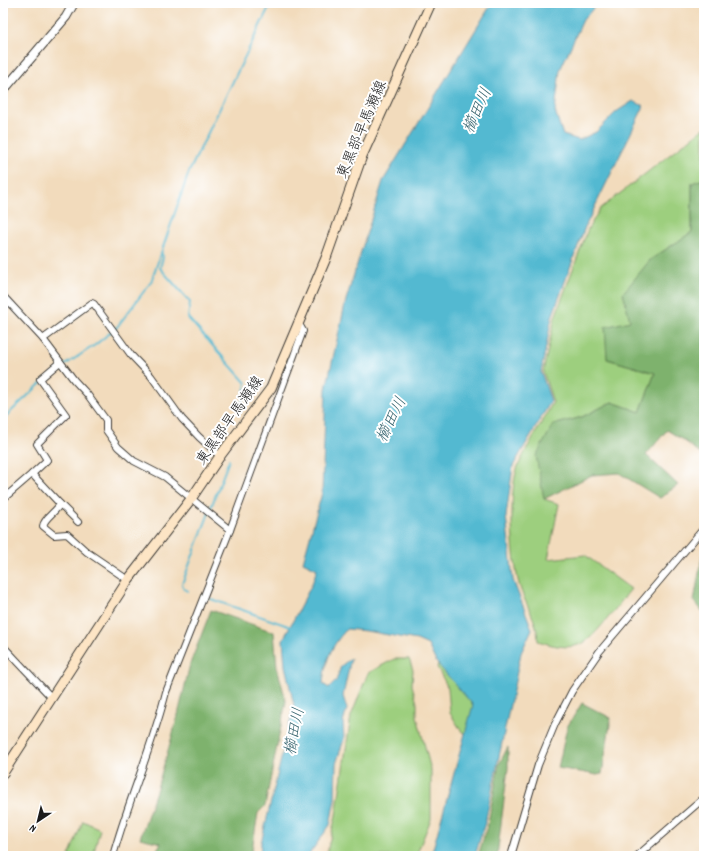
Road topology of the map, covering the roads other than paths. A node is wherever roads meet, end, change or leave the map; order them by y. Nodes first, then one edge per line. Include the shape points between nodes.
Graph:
1 (74, 3) edge
2 (431, 3) edge
3 (3, 91) edge
4 (3, 296) edge
5 (299, 324) junction
6 (43, 339) junction
7 (63, 365) junction
8 (220, 456) junction
9 (32, 474) junction
10 (3, 499) edge
11 (193, 501) junction
12 (60, 504) junction
13 (78, 522) dead end
14 (704, 528) edge
15 (230, 530) junction
16 (128, 580) junction
17 (3, 646) edge
18 (52, 698) junction
19 (3, 773) edge
20 (704, 798) edge
21 (113, 856) edge
22 (512, 856) edge
23 (637, 856) edge

1 - 3 street via 66,17
2 - 5 main road, 東黒部早馬瀬線 via 362,156 326,258
4 - 6 street
5 - 8 main road, 東黒部早馬瀬線 via 271,388
5 - 15 street via 303,331
6 - 7 street
6 - 8 street via 92,302 187,424
7 - 9 street via 40,378 66,415 38,442 47,460
7 - 11 street via 106,420 106,430 118,447 134,461 165,477
8 - 11 main road, 東黒部早馬瀬線
9 - 10 street
9 - 12 street
11 - 15 street
11 - 16 main road, 東黒部早馬瀬線
12 - 13 street
12 - 16 street via 42,526 54,535 67,534 87,552
14 - 22 street via 603,647 572,691 538,765
15 - 21 street via 166,692
16 - 18 main road, 東黒部早馬瀬線
17 - 18 street
18 - 19 main road, 東黒部早馬瀬線
20 - 23 street

